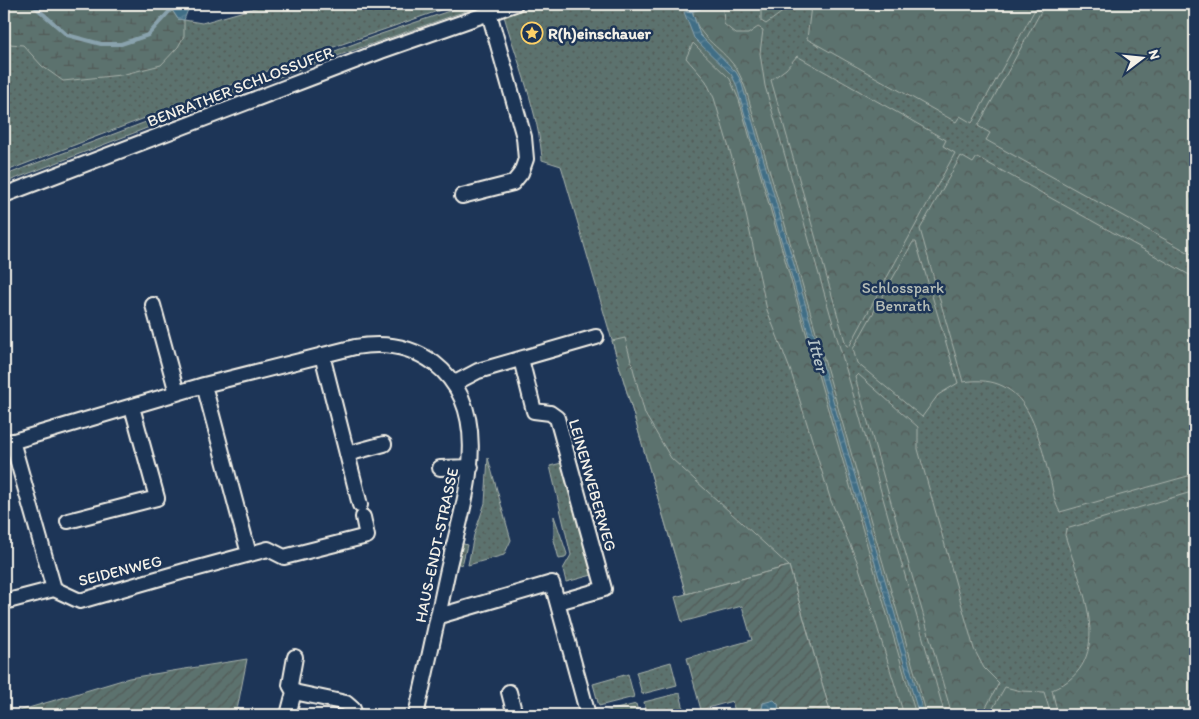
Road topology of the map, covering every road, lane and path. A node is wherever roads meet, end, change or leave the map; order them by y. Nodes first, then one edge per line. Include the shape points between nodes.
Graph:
1 (515, 4) edge
2 (489, 13) junction
3 (4, 195) edge
4 (462, 196) dead end
5 (152, 305) dead end
6 (596, 337) dead end
7 (322, 355) junction
8 (521, 359) junction
9 (455, 383) junction
10 (204, 386) junction
11 (177, 393) junction
12 (132, 407) junction
13 (8, 442) edge
14 (384, 444) dead end
15 (347, 454) junction
16 (471, 467) junction
17 (440, 468) dead end
18 (68, 521) dead end
19 (249, 554) junction
20 (54, 589) junction
21 (4, 602) edge
22 (558, 602) junction
23 (438, 616) junction
24 (295, 657) dead end
25 (294, 692) junction
26 (509, 692) dead end
27 (288, 715) edge
28 (354, 715) edge
29 (416, 715) edge
30 (516, 715) edge
31 (588, 715) edge

1 - 2 street, BENRATHER SCHLOSSUFER
2 - 3 street, BENRATHER SCHLOSSUFER
2 - 4 street via 526,147 524,168 513,183
5 - 11 street
6 - 8 street
7 - 9 street, HAUS-ENDT-STRASSE via 373,344 392,345 424,356
7 - 10 street, HAUS-ENDT-STRASSE
7 - 15 street
8 - 9 street via 478,371
8 - 22 street, LEINENWEBERWEG via 534,410 550,413 556,418 604,589
9 - 16 street, HAUS-ENDT-STRASSE via 468,418
10 - 11 street, HAUS-ENDT-STRASSE
10 - 19 street
11 - 12 street, HAUS-ENDT-STRASSE
12 - 13 street, HAUS-ENDT-STRASSE
12 - 18 street via 157,498
13 - 20 street, HAUS-ENDT-STRASSE
14 - 15 street
15 - 19 street, SEIDENWEG via 368,536 284,557 268,549
16 - 17 street
16 - 23 street, HAUS-ENDT-STRASSE
19 - 20 street, SEIDENWEG via 80,601
20 - 21 street
22 - 23 street via 552,583
22 - 31 street
23 - 29 street, HAUS-ENDT-STRASSE
24 - 25 street via 290,685
25 - 27 street
25 - 28 street via 346,703 354,709
26 - 30 street

